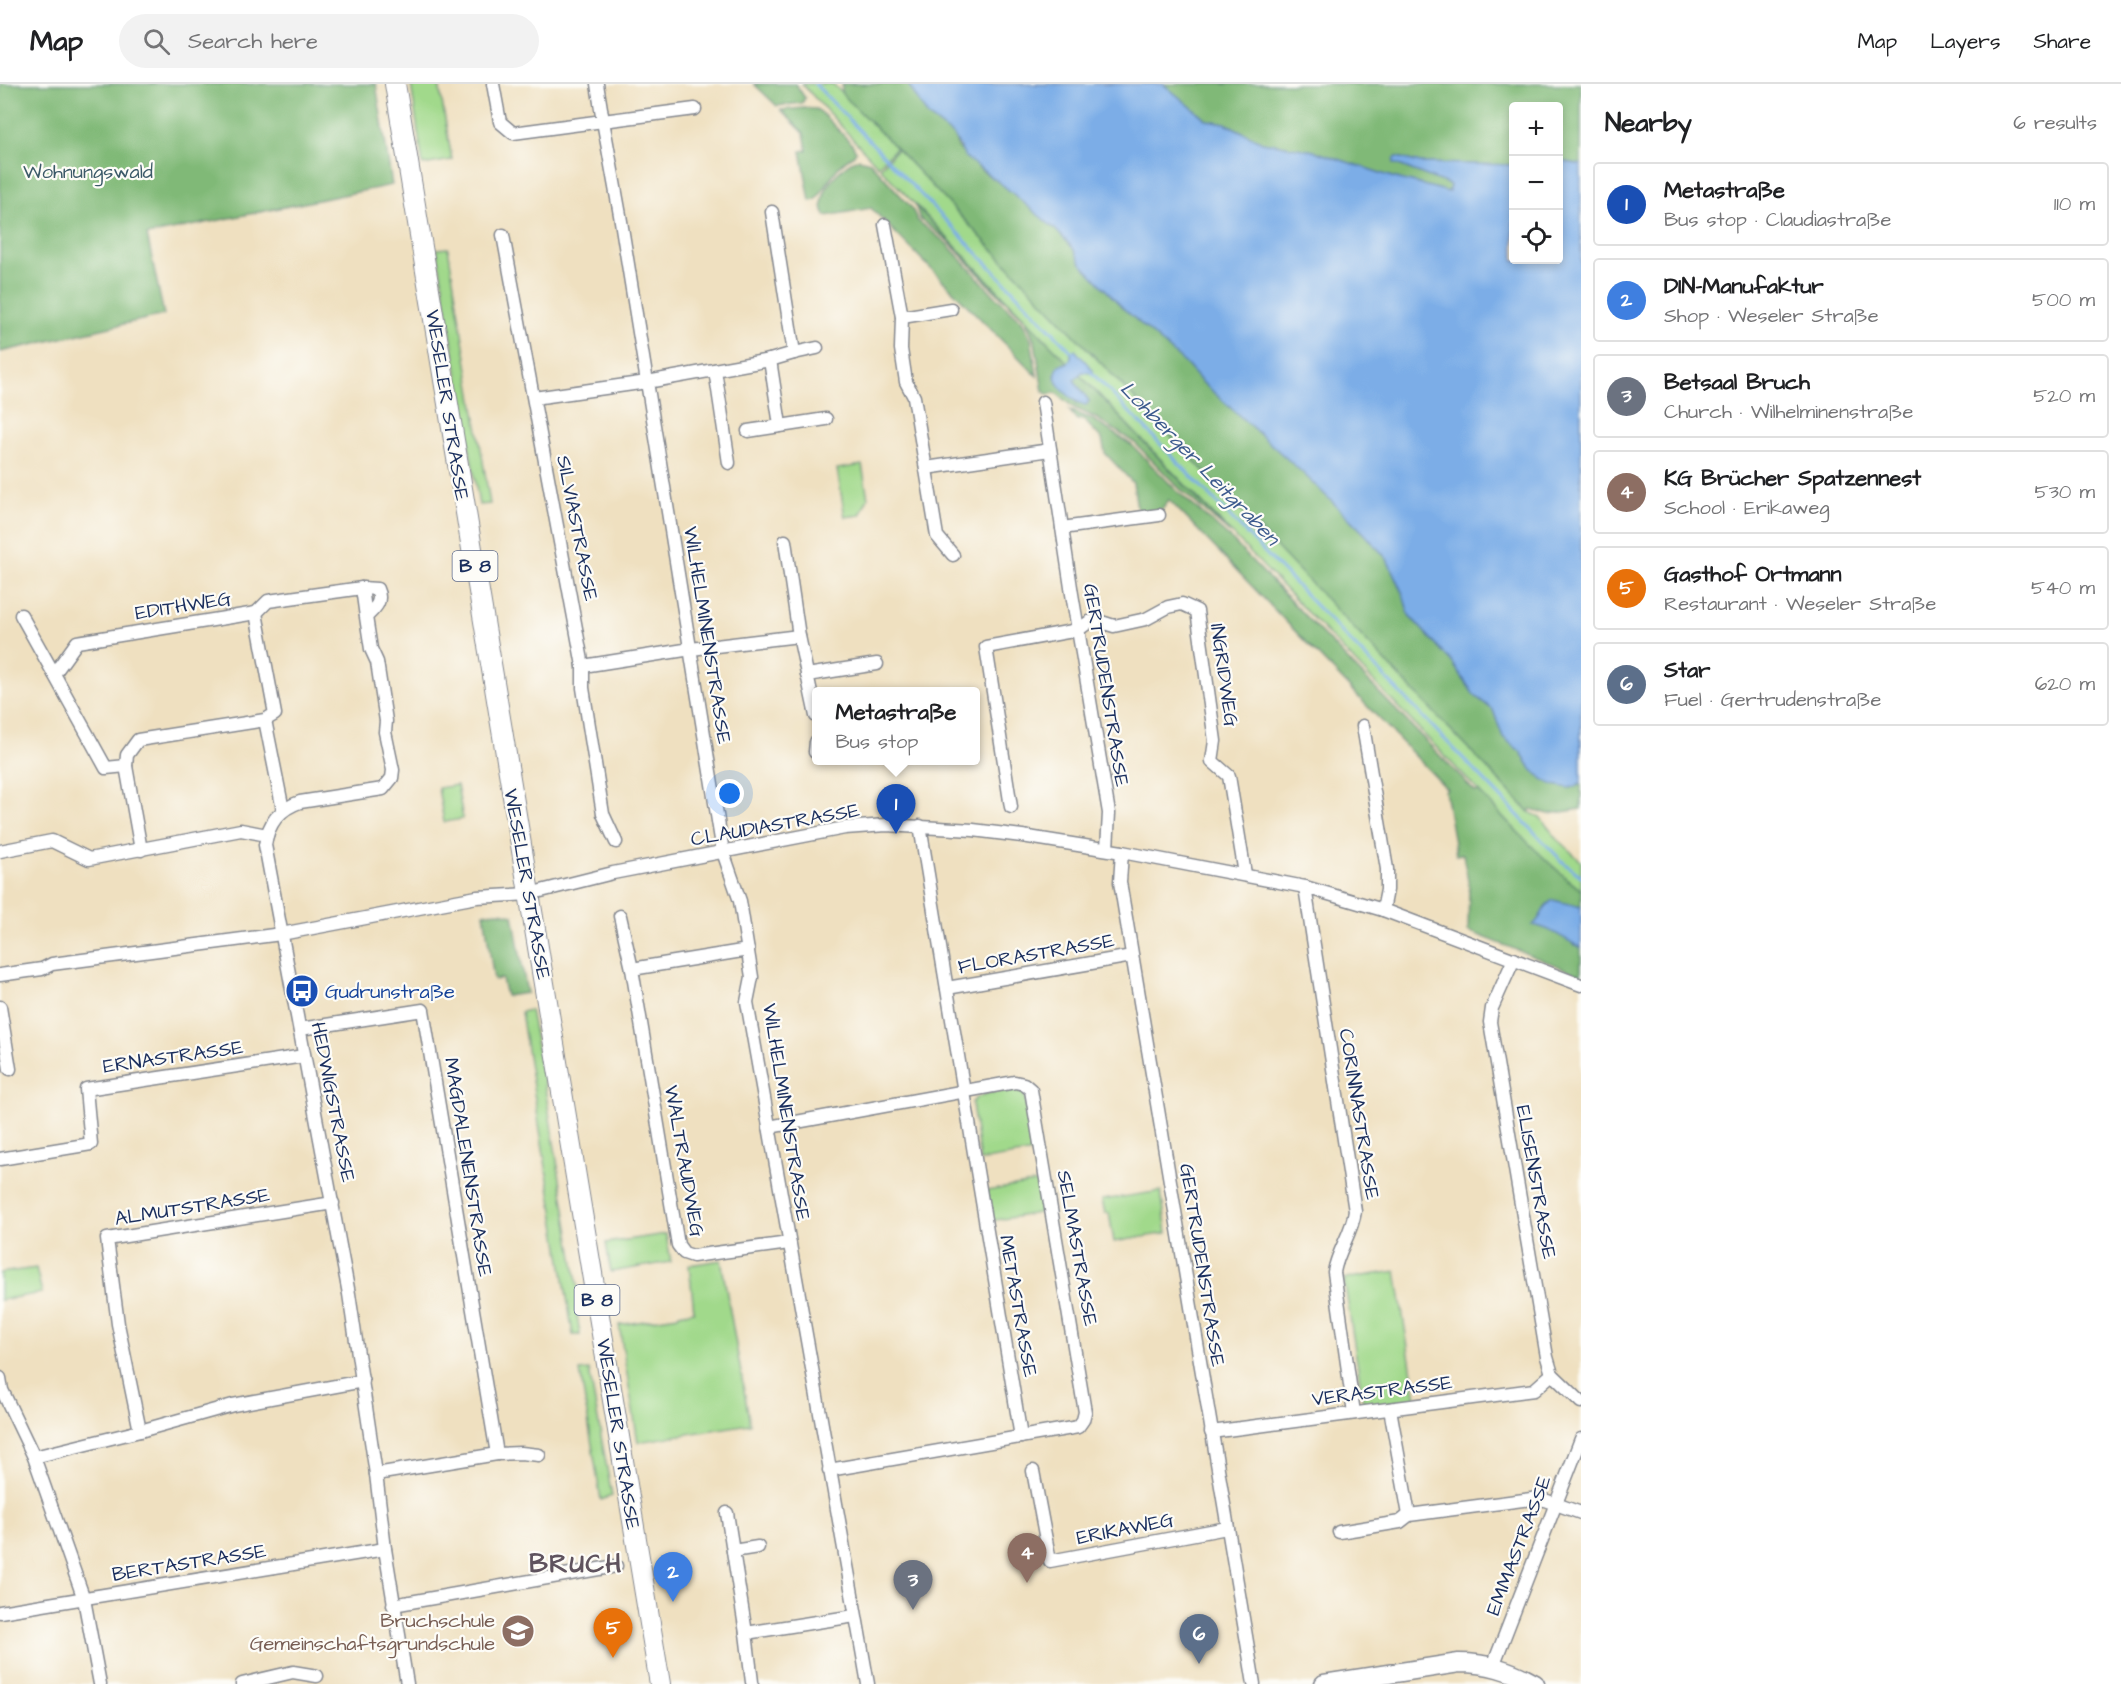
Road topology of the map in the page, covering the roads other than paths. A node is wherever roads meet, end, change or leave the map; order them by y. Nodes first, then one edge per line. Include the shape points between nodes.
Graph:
1 (395, 84) edge
2 (493, 84) edge
3 (597, 84) edge
4 (695, 109) dead end
5 (603, 121) junction
6 (772, 212) dead end
7 (885, 225) dead end
8 (503, 235) dead end
9 (951, 309) dead end
10 (902, 317) junction
11 (817, 348) dead end
12 (794, 353) junction
13 (770, 360) junction
14 (715, 370) junction
15 (647, 382) junction
16 (534, 398) junction
17 (1043, 402) dead end
18 (826, 419) dead end
19 (780, 425) junction
20 (748, 431) dead end
21 (1050, 450) junction
22 (729, 463) dead end
23 (926, 468) junction
24 (1159, 515) dead end
25 (1062, 528) junction
26 (785, 541) dead end
27 (953, 555) dead end
28 (256, 612) junction
29 (21, 615) dead end
30 (1078, 630) junction
31 (799, 636) junction
32 (691, 649) junction
33 (878, 664) dead end
34 (583, 666) junction
35 (54, 674) junction
36 (807, 675) junction
37 (812, 698) edge
38 (266, 720) junction
39 (1363, 726) dead end
40 (126, 766) junction
41 (1011, 807) dead end
42 (283, 810) junction
43 (920, 826) junction
44 (267, 835) junction
45 (616, 842) dead end
46 (1107, 849) junction
47 (141, 850) junction
48 (0, 851) edge
49 (723, 852) junction
50 (1122, 852) junction
51 (1245, 874) junction
52 (1305, 887) junction
53 (529, 894) junction
54 (1383, 910) junction
55 (620, 916) dead end
56 (281, 934) junction
57 (748, 950) junction
58 (1132, 956) junction
59 (1514, 959) junction
60 (632, 969) junction
61 (0, 975) edge
62 (1581, 985) edge
63 (947, 988) junction
64 (0, 1006) edge
65 (300, 1029) junction
66 (304, 1056) junction
67 (10, 1069) dead end
68 (963, 1092) junction
69 (769, 1127) junction
70 (0, 1159) edge
71 (333, 1203) junction
72 (789, 1243) junction
73 (1552, 1374) junction
74 (363, 1381) junction
75 (1, 1386) edge
76 (1581, 1402) edge
77 (1390, 1409) junction
78 (1354, 1413) junction
79 (140, 1431) junction
80 (1211, 1432) junction
81 (1021, 1437) junction
82 (1581, 1439) edge
83 (497, 1454) junction
84 (539, 1455) dead end
85 (34, 1457) junction
86 (830, 1470) junction
87 (1033, 1471) dead end
88 (376, 1473) junction
89 (1555, 1504) junction
90 (727, 1513) dead end
91 (1581, 1513) edge
92 (1409, 1515) junction
93 (1227, 1528) junction
94 (1339, 1532) dead end
95 (758, 1547) dead end
96 (385, 1550) junction
97 (733, 1551) junction
98 (616, 1566) dead end
99 (84, 1599) junction
100 (393, 1605) junction
101 (0, 1612) edge
102 (855, 1616) junction
103 (746, 1633) junction
104 (1493, 1666) junction
105 (317, 1676) dead end
106 (752, 1682) dead end
107 (100, 1684) edge
108 (242, 1684) edge
109 (407, 1684) edge
110 (660, 1684) edge
111 (868, 1684) edge
112 (1254, 1684) edge
113 (1324, 1684) edge
114 (1535, 1684) edge

1 - 53 main road, WESELER STRASSE / B 8
2 - 5 street via 500,122 513,133
3 - 5 street, WILHELMINENSTRASSE
4 - 5 street
5 - 15 street, WILHELMINENSTRASSE
6 - 12 street
7 - 10 street
8 - 16 street, SILVIASTRASSE
9 - 10 street
10 - 23 street via 906,382 914,397
11 - 12 street
12 - 13 street
13 - 14 street
13 - 19 street
14 - 15 street
14 - 22 street
15 - 16 street
15 - 32 street, WILHELMINENSTRASSE
16 - 34 street, SILVIASTRASSE
17 - 21 street, GERTRUDENSTRASSE
18 - 19 street
19 - 20 street
21 - 23 street
21 - 25 street, GERTRUDENSTRASSE
23 - 27 street via 937,536
24 - 25 street
25 - 30 street, GERTRUDENSTRASSE
26 - 31 street
28 - 35 street, EDITHWEG via 77,642
28 - 38 street, EDITHWEG via 275,714
28 - 42 street via 268,601 362,588 377,589 380,596 380,602 366,617 386,721 392,778 383,789 300,801
29 - 35 street
30 - 41 street via 986,647
30 - 46 street, GERTRUDENSTRASSE via 1109,813
30 - 51 street, INGRIDWEG via 1089,622 1114,626 1146,620 1182,604 1197,611 1215,741 1212,761 1229,776
31 - 32 street
31 - 36 street
32 - 34 street
32 - 49 street, WILHELMINENSTRASSE
33 - 36 street
34 - 45 street, SILVIASTRASSE via 603,814
35 - 40 street via 106,768
36 - 37 street
38 - 40 street via 138,741 127,755
38 - 42 street, EDITHWEG
39 - 54 street via 1387,869 1388,890
40 - 47 street
42 - 44 street
43 - 46 street, CLAUDIASTRASSE
43 - 49 street, CLAUDIASTRASSE via 845,828
43 - 63 street, METASTRASSE
44 - 47 street via 241,830
44 - 56 street, HEDWIGSTRASSE via 265,845
46 - 50 street, CLAUDIASTRASSE
47 - 48 street via 89,859 52,842
49 - 53 street, CLAUDIASTRASSE
49 - 57 street, WILHELMINENSTRASSE via 740,901
50 - 51 street, CLAUDIASTRASSE
50 - 58 street, GERTRUDENSTRASSE via 1120,882
51 - 52 street, CLAUDIASTRASSE
52 - 54 street, CLAUDIASTRASSE
52 - 78 street, CORINNASTRASSE via 1355,1211 1353,1226 1337,1254 1334,1272
53 - 56 street via 477,897
53 - 110 main road, WESELER STRASSE / B 8
54 - 59 street, CLAUDIASTRASSE
55 - 60 street, WALTRAUDWEG
56 - 61 street via 52,964
56 - 65 street, HEDWIGSTRASSE
57 - 60 street
57 - 69 street, WILHELMINENSTRASSE via 752,977 747,1002
58 - 63 street, FLORASTRASSE
58 - 80 street, GERTRUDENSTRASSE
59 - 62 street, CLAUDIASTRASSE
59 - 73 street, ELISENSTRASSE via 1492,1008 1490,1022
60 - 72 street, WALTRAUDWEG via 678,1245 693,1256
63 - 68 street, METASTRASSE
64 - 67 street
65 - 66 street, HEDWIGSTRASSE
65 - 83 street, MAGDALENENSTRASSE via 423,1010
66 - 70 street, ERNASTRASSE via 86,1089 91,1143
66 - 71 street, HEDWIGSTRASSE
68 - 69 street, SELMASTRASSE
68 - 81 street, METASTRASSE
68 - 81 street, SELMASTRASSE via 1015,1082 1031,1089 1085,1412 1078,1427
69 - 72 street, WILHELMINENSTRASSE
71 - 74 street, HEDWIGSTRASSE
71 - 79 street, ALMUTSTRASSE via 107,1239 118,1324
72 - 86 street, WILHELMINENSTRASSE
73 - 76 street
73 - 77 street, VERASTRASSE via 1534,1390
74 - 79 street via 233,1405
74 - 88 street, HEDWIGSTRASSE
75 - 85 street
77 - 78 street, VERASTRASSE
77 - 92 street
78 - 80 street, VERASTRASSE
79 - 85 street
80 - 93 street, GERTRUDENSTRASSE
81 - 86 street, SELMASTRASSE
82 - 89 street, EMMASTRASSE
83 - 84 street
83 - 88 street
85 - 99 street
86 - 102 street, WILHELMINENSTRASSE
87 - 93 street, ERIKAWEG via 1050,1562
88 - 96 street, HEDWIGSTRASSE
89 - 91 street
89 - 92 street via 1539,1498
89 - 104 street, EMMASTRASSE
90 - 97 street
92 - 94 street via 1400,1522
93 - 112 street, GERTRUDENSTRASSE
95 - 97 street
96 - 99 street, BERTASTRASSE
96 - 100 street, HEDWIGSTRASSE
97 - 103 street
98 - 100 street
99 - 101 street, BERTASTRASSE
99 - 107 street
100 - 109 street, HEDWIGSTRASSE
102 - 103 street
102 - 111 street, WILHELMINENSTRASSE
103 - 106 street
104 - 113 main road via 1459,1663
104 - 114 main road
105 - 108 street via 293,1671

